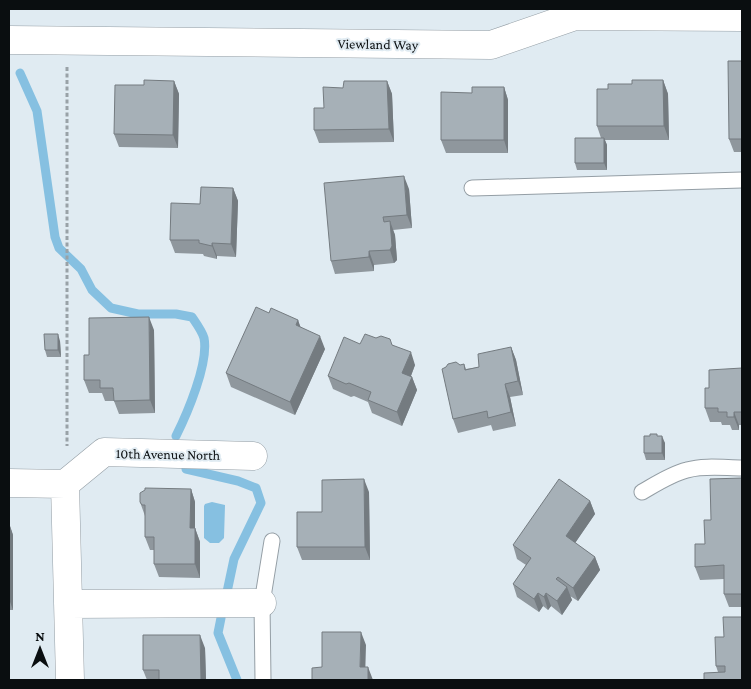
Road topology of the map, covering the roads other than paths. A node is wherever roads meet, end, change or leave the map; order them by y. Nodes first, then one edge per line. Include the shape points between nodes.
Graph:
1 (673, 13) edge
2 (742, 17) edge
3 (9, 40) edge
4 (742, 180) edge
5 (472, 188) dead end
6 (253, 456) dead end
7 (742, 468) edge
8 (9, 483) edge
9 (65, 484) junction
10 (642, 492) dead end
11 (272, 541) dead end
12 (262, 603) junction
13 (68, 604) junction
14 (70, 680) edge
15 (263, 680) edge

1 - 2 street, Viewland Way
1 - 3 street, Viewland Way via 575,16 491,45
4 - 5 lane
6 - 9 street, 10th Avenue North via 104,452
7 - 10 lane via 688,470
8 - 9 street
9 - 13 street
11 - 12 lane
12 - 13 street
12 - 15 lane
13 - 14 street

